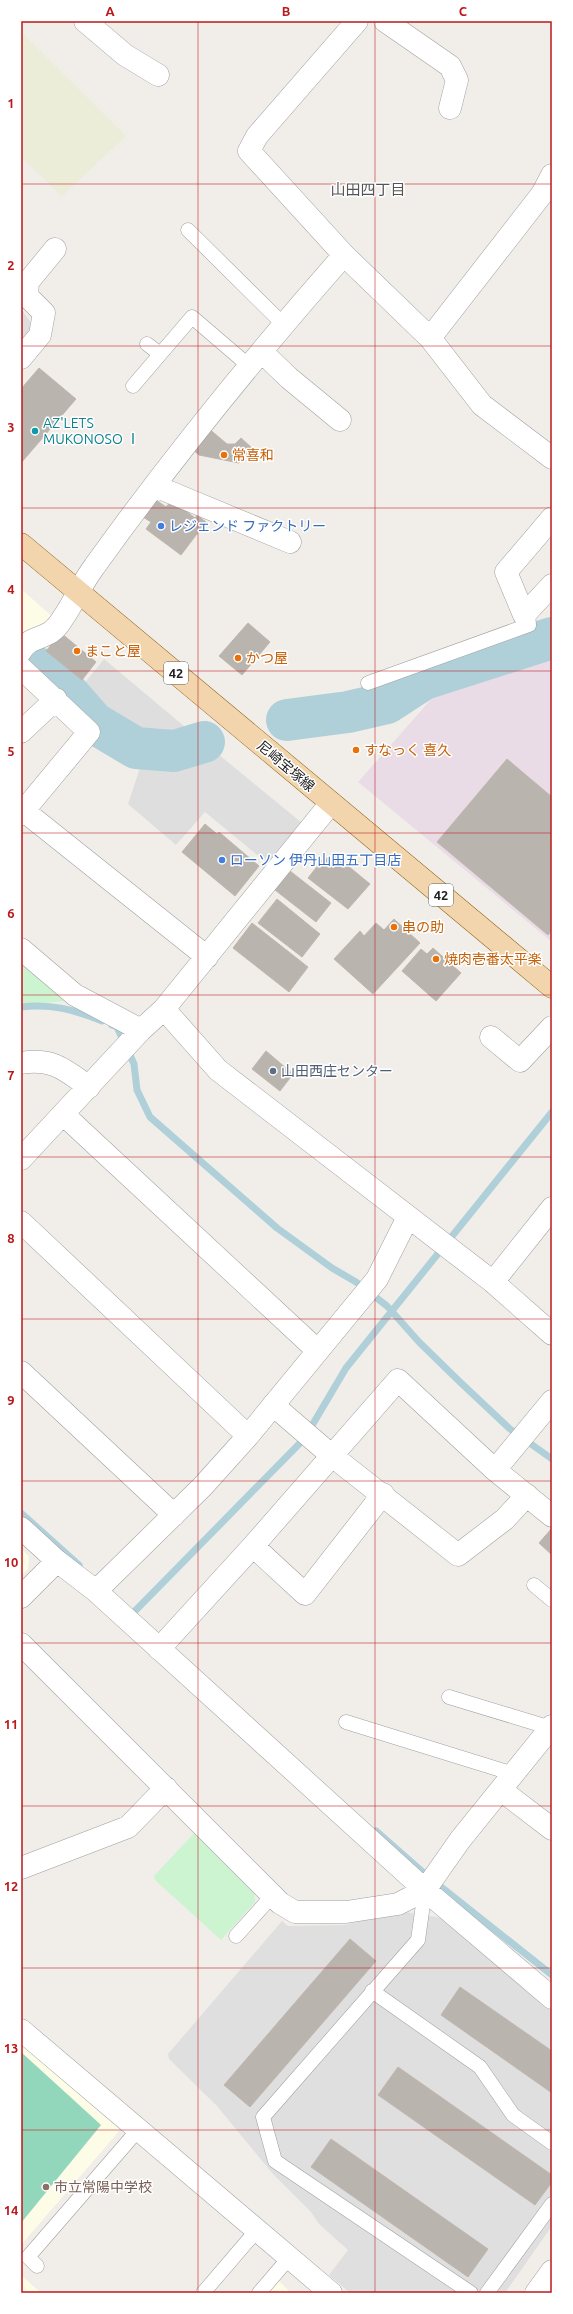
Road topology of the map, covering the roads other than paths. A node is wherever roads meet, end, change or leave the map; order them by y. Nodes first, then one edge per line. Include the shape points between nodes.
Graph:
1 (85, 21) edge
2 (357, 21) edge
3 (385, 21) edge
4 (152, 78) dead end
5 (450, 108) dead end
6 (552, 175) edge
7 (547, 197) edge
8 (188, 230) dead end
9 (55, 249) dead end
10 (344, 255) junction
11 (283, 324) junction
12 (430, 338) junction
13 (147, 344) dead end
14 (160, 354) junction
15 (21, 358) edge
16 (255, 358) junction
17 (133, 386) dead end
18 (340, 420) dead end
19 (552, 458) edge
20 (155, 486) junction
21 (552, 518) edge
22 (290, 542) dead end
23 (21, 544) edge
24 (552, 586) edge
25 (77, 591) junction
26 (528, 612) junction
27 (21, 656) edge
28 (368, 683) dead end
29 (56, 699) junction
30 (21, 732) edge
31 (331, 803) junction
32 (22, 813) edge
33 (21, 949) edge
34 (207, 957) junction
35 (552, 987) edge
36 (164, 1009) junction
37 (552, 1027) edge
38 (491, 1037) dead end
39 (131, 1042) junction
40 (21, 1062) edge
41 (89, 1087) junction
42 (64, 1115) junction
43 (21, 1159) edge
44 (552, 1208) edge
45 (408, 1217) junction
46 (21, 1222) edge
47 (493, 1282) junction
48 (552, 1334) edge
49 (318, 1351) junction
50 (21, 1372) edge
51 (552, 1401) edge
52 (273, 1405) junction
53 (248, 1436) junction
54 (331, 1455) junction
55 (495, 1470) junction
56 (384, 1494) junction
57 (527, 1495) junction
58 (174, 1515) junction
59 (552, 1516) edge
60 (21, 1528) edge
61 (253, 1546) junction
62 (57, 1561) junction
63 (534, 1585) dead end
64 (96, 1591) junction
65 (21, 1597) edge
66 (552, 1600) edge
67 (21, 1644) edge
68 (159, 1648) junction
69 (449, 1696) dead end
70 (346, 1722) dead end
71 (551, 1727) edge
72 (514, 1774) junction
73 (166, 1788) junction
74 (501, 1790) junction
75 (552, 1829) edge
76 (21, 1868) edge
77 (425, 1890) junction
78 (273, 1895) junction
79 (236, 1936) dead end
80 (372, 1991) junction
81 (552, 1998) edge
82 (21, 2030) edge
83 (138, 2130) junction
84 (552, 2143) edge
85 (552, 2204) edge
86 (257, 2230) junction
87 (289, 2258) junction
88 (37, 2266) dead end
89 (552, 2271) edge
90 (203, 2293) edge
91 (259, 2293) edge
92 (331, 2293) edge
93 (472, 2293) edge
94 (487, 2293) edge
95 (536, 2293) edge

1 - 4 street via 103,44 124,55
2 - 10 street via 258,136 250,151
3 - 5 street via 450,66 457,80
6 - 7 street
7 - 12 street
8 - 11 lane
9 - 15 street via 28,282 27,296 44,313 40,335
10 - 11 street
10 - 12 street
11 - 16 street
12 - 19 street via 482,404
13 - 14 lane
14 - 16 lane via 188,314
14 - 17 lane
16 - 18 street via 289,378
16 - 20 street
20 - 22 street
20 - 25 street
21 - 26 street via 506,572 524,615
23 - 25 main road, 尼崎宝塚線 / 42
24 - 26 street
25 - 27 street via 63,618 52,632 25,644
25 - 31 main road, 尼崎宝塚線 / 42
26 - 28 lane via 529,625
27 - 29 street
29 - 30 street
29 - 32 street via 89,732
31 - 34 street
31 - 35 main road, 尼崎宝塚線 / 42
32 - 34 street
33 - 39 street
34 - 36 street
36 - 39 street
36 - 45 street via 218,1070
37 - 38 street via 520,1062
39 - 41 street
40 - 41 street via 38,1060 60,1066
41 - 42 street
42 - 43 street
42 - 49 street
44 - 47 street
45 - 47 street
45 - 49 street via 377,1279
46 - 53 street
47 - 48 street
49 - 52 street
50 - 58 street
51 - 55 street
52 - 53 street
52 - 54 street
53 - 58 street
54 - 55 street via 398,1380
54 - 56 street
54 - 61 street
55 - 57 street
56 - 57 street via 458,1555 505,1519
56 - 61 street via 304,1594
57 - 59 street
58 - 64 street
60 - 62 street
61 - 68 street
62 - 64 street
62 - 65 street
63 - 66 lane
64 - 68 street
67 - 73 street
68 - 77 street
69 - 71 lane
70 - 72 lane
71 - 72 street
72 - 74 street
73 - 76 street via 128,1827
73 - 78 street
74 - 75 street
74 - 77 street via 460,1840
77 - 78 street via 398,1904 346,1912 295,1912 280,1903
77 - 80 lane via 418,1940
77 - 81 street
78 - 79 lane
80 - 84 lane via 480,2067 513,2115
80 - 93 lane via 262,2117 275,2161
82 - 83 street
83 - 86 street
83 - 88 lane via 28,2257
85 - 94 lane
86 - 87 street
86 - 90 lane
87 - 91 lane
87 - 92 street
89 - 95 street

